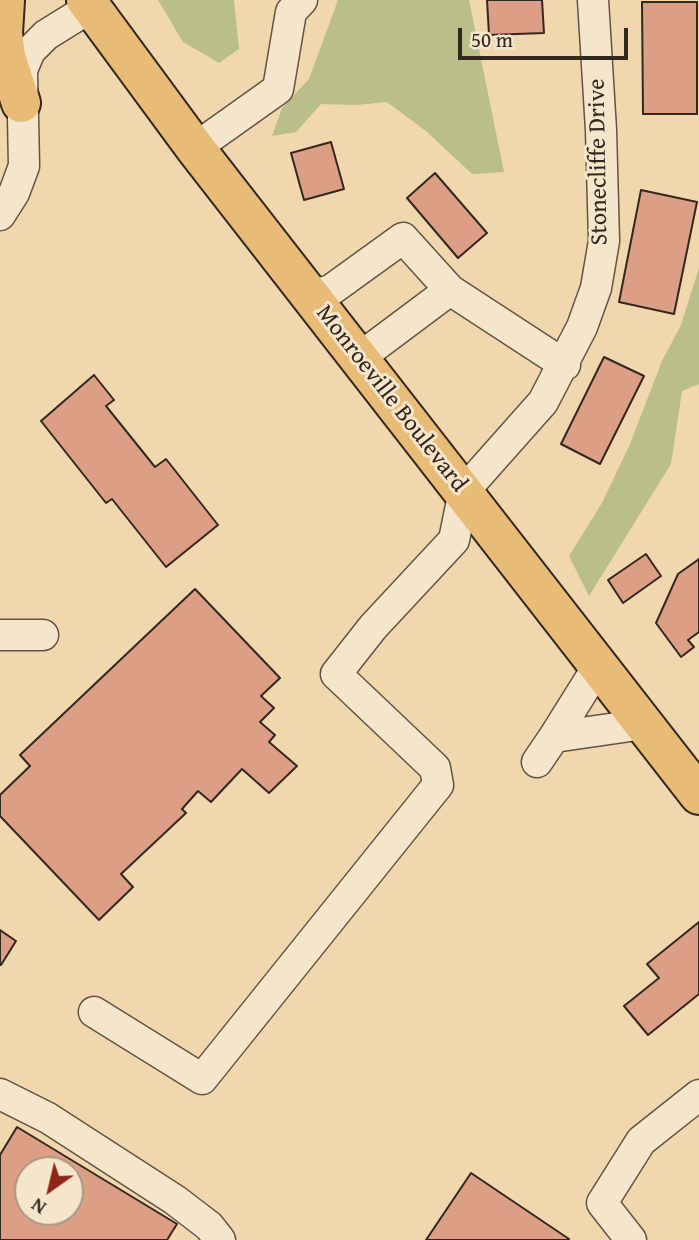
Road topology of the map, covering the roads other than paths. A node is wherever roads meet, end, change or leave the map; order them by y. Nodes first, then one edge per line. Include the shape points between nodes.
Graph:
1 (5, 0) edge
2 (593, 0) edge
3 (89, 3) edge
4 (293, 4) edge
5 (21, 103) junction
6 (195, 148) junction
7 (0, 215) edge
8 (450, 290) junction
9 (310, 296) junction
10 (359, 358) junction
11 (565, 365) junction
12 (464, 491) junction
13 (0, 635) edge
14 (43, 635) dead end
15 (599, 665) junction
16 (644, 724) junction
17 (554, 737) junction
18 (537, 762) dead end
19 (699, 795) edge
20 (94, 1012) dead end
21 (0, 1094) edge
22 (699, 1095) edge
23 (209, 1235) edge
24 (631, 1240) edge

1 - 5 main road via 6,57
2 - 11 street, Stonecliffe Drive via 604,240 596,288
3 - 5 street via 30,51 22,71
3 - 6 main road, Monroeville Boulevard
4 - 6 street via 278,89
5 - 7 street via 24,166
6 - 9 main road, Monroeville Boulevard
8 - 9 street via 403,237 331,290
8 - 10 street
8 - 11 street
9 - 10 main road, Monroeville Boulevard
10 - 12 main road, Monroeville Boulevard
11 - 12 street, Stonecliffe Drive via 543,402
12 - 15 main road, Monroeville Boulevard
12 - 20 street via 454,540 336,674 435,768 438,785 202,1079
13 - 14 street
15 - 16 main road, Monroeville Boulevard
15 - 17 street
16 - 17 street
16 - 19 main road, Monroeville Boulevard
17 - 18 street
21 - 23 street via 48,1118 175,1200
22 - 24 street via 641,1141 602,1203

